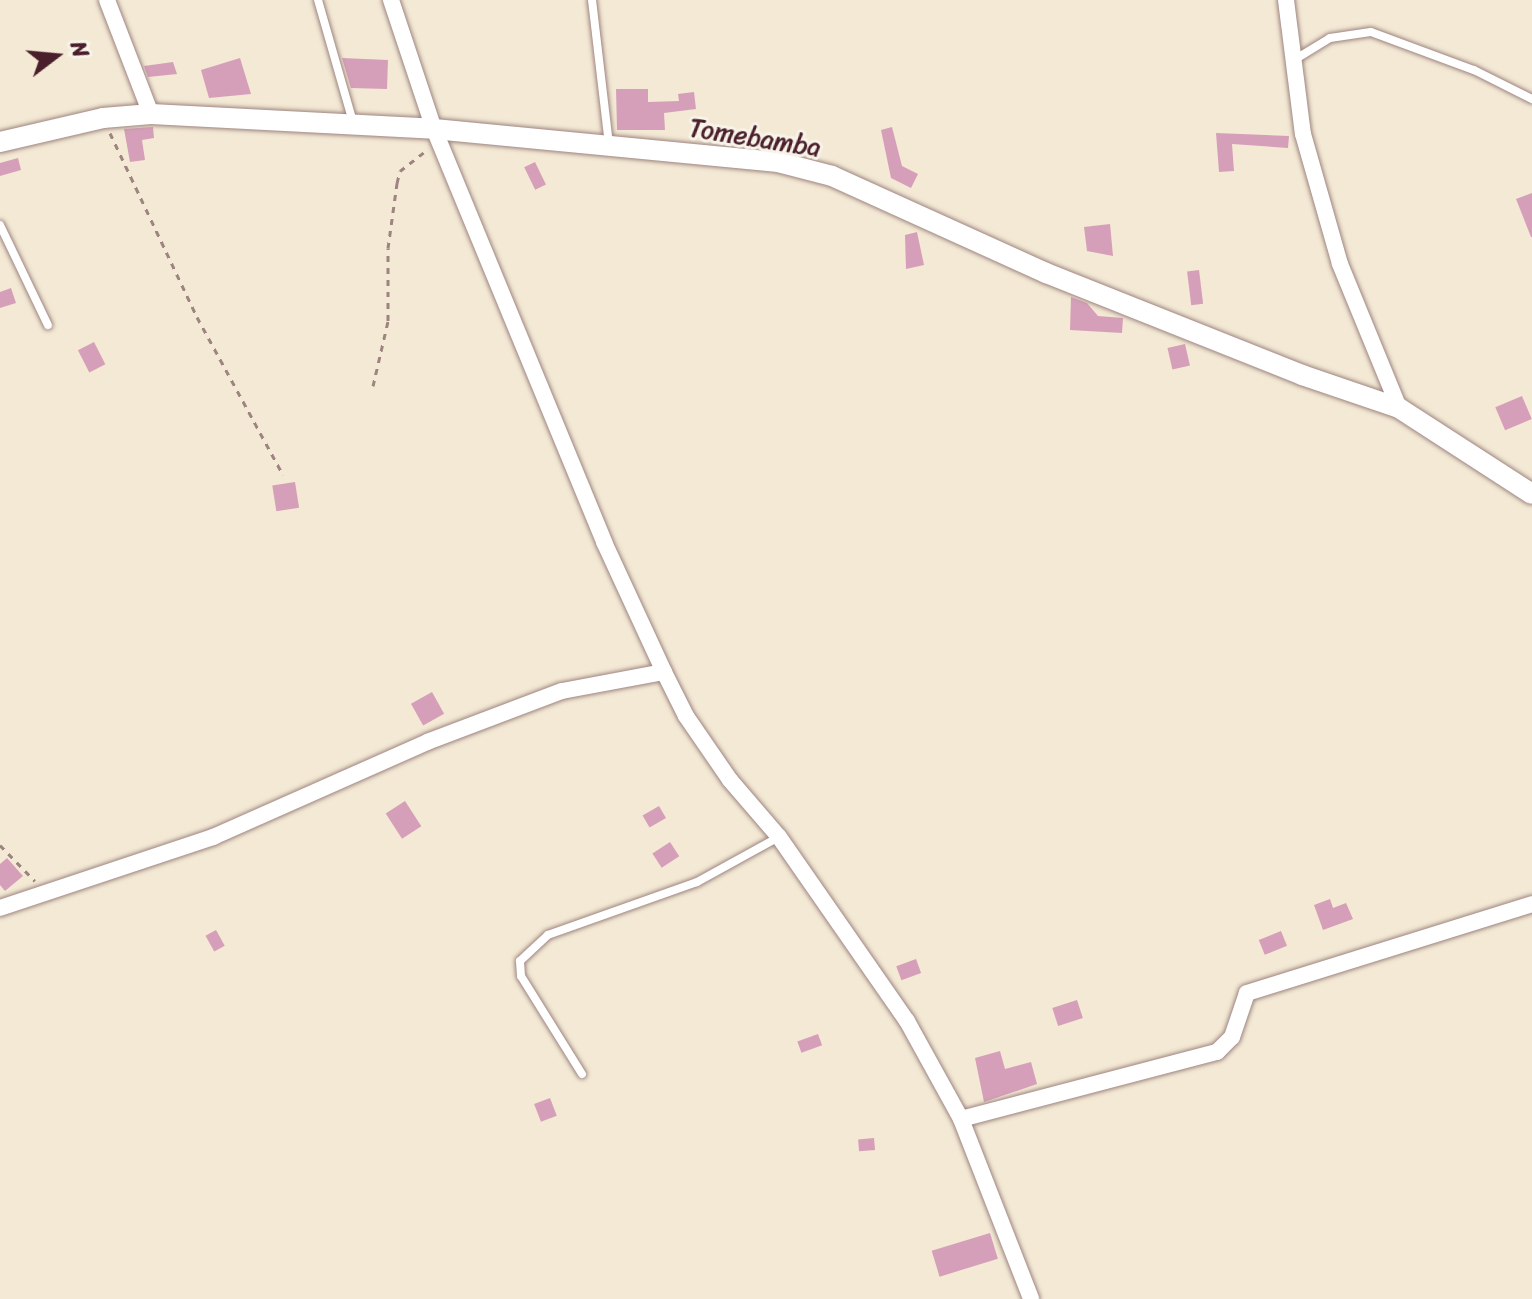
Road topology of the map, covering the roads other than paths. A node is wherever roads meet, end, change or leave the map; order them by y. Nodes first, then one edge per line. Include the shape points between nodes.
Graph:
1 (107, 0) edge
2 (318, 0) edge
3 (391, 0) edge
4 (592, 0) edge
5 (1286, 0) edge
6 (1290, 62) junction
7 (1532, 99) edge
8 (151, 114) junction
9 (354, 124) junction
10 (438, 138) junction
11 (0, 142) edge
12 (609, 145) junction
13 (0, 225) edge
14 (48, 325) dead end
15 (1399, 408) junction
16 (1532, 494) edge
17 (664, 672) junction
18 (779, 837) junction
19 (1532, 904) edge
20 (0, 908) edge
21 (582, 1074) dead end
22 (961, 1119) junction
23 (1031, 1299) edge

1 - 8 street
2 - 9 lane
3 - 10 street
4 - 12 lane
5 - 6 street
6 - 7 lane via 1330,38 1371,32 1474,70
6 - 15 street via 1303,134 1340,264
8 - 9 street, Tomebamba
8 - 11 street, Tomebamba via 103,118
9 - 10 street, Tomebamba
10 - 12 street, Tomebamba
10 - 17 street via 604,542
12 - 15 street, Tomebamba via 778,162 832,176 1046,273
13 - 14 lane
15 - 16 street, Tomebamba
17 - 18 street via 686,716 730,780
17 - 20 street via 562,691 427,742 213,837
18 - 21 lane via 697,882 548,935 520,961 521,976
18 - 22 street via 907,1021
19 - 22 street via 1247,993 1232,1037 1217,1052
22 - 23 street

